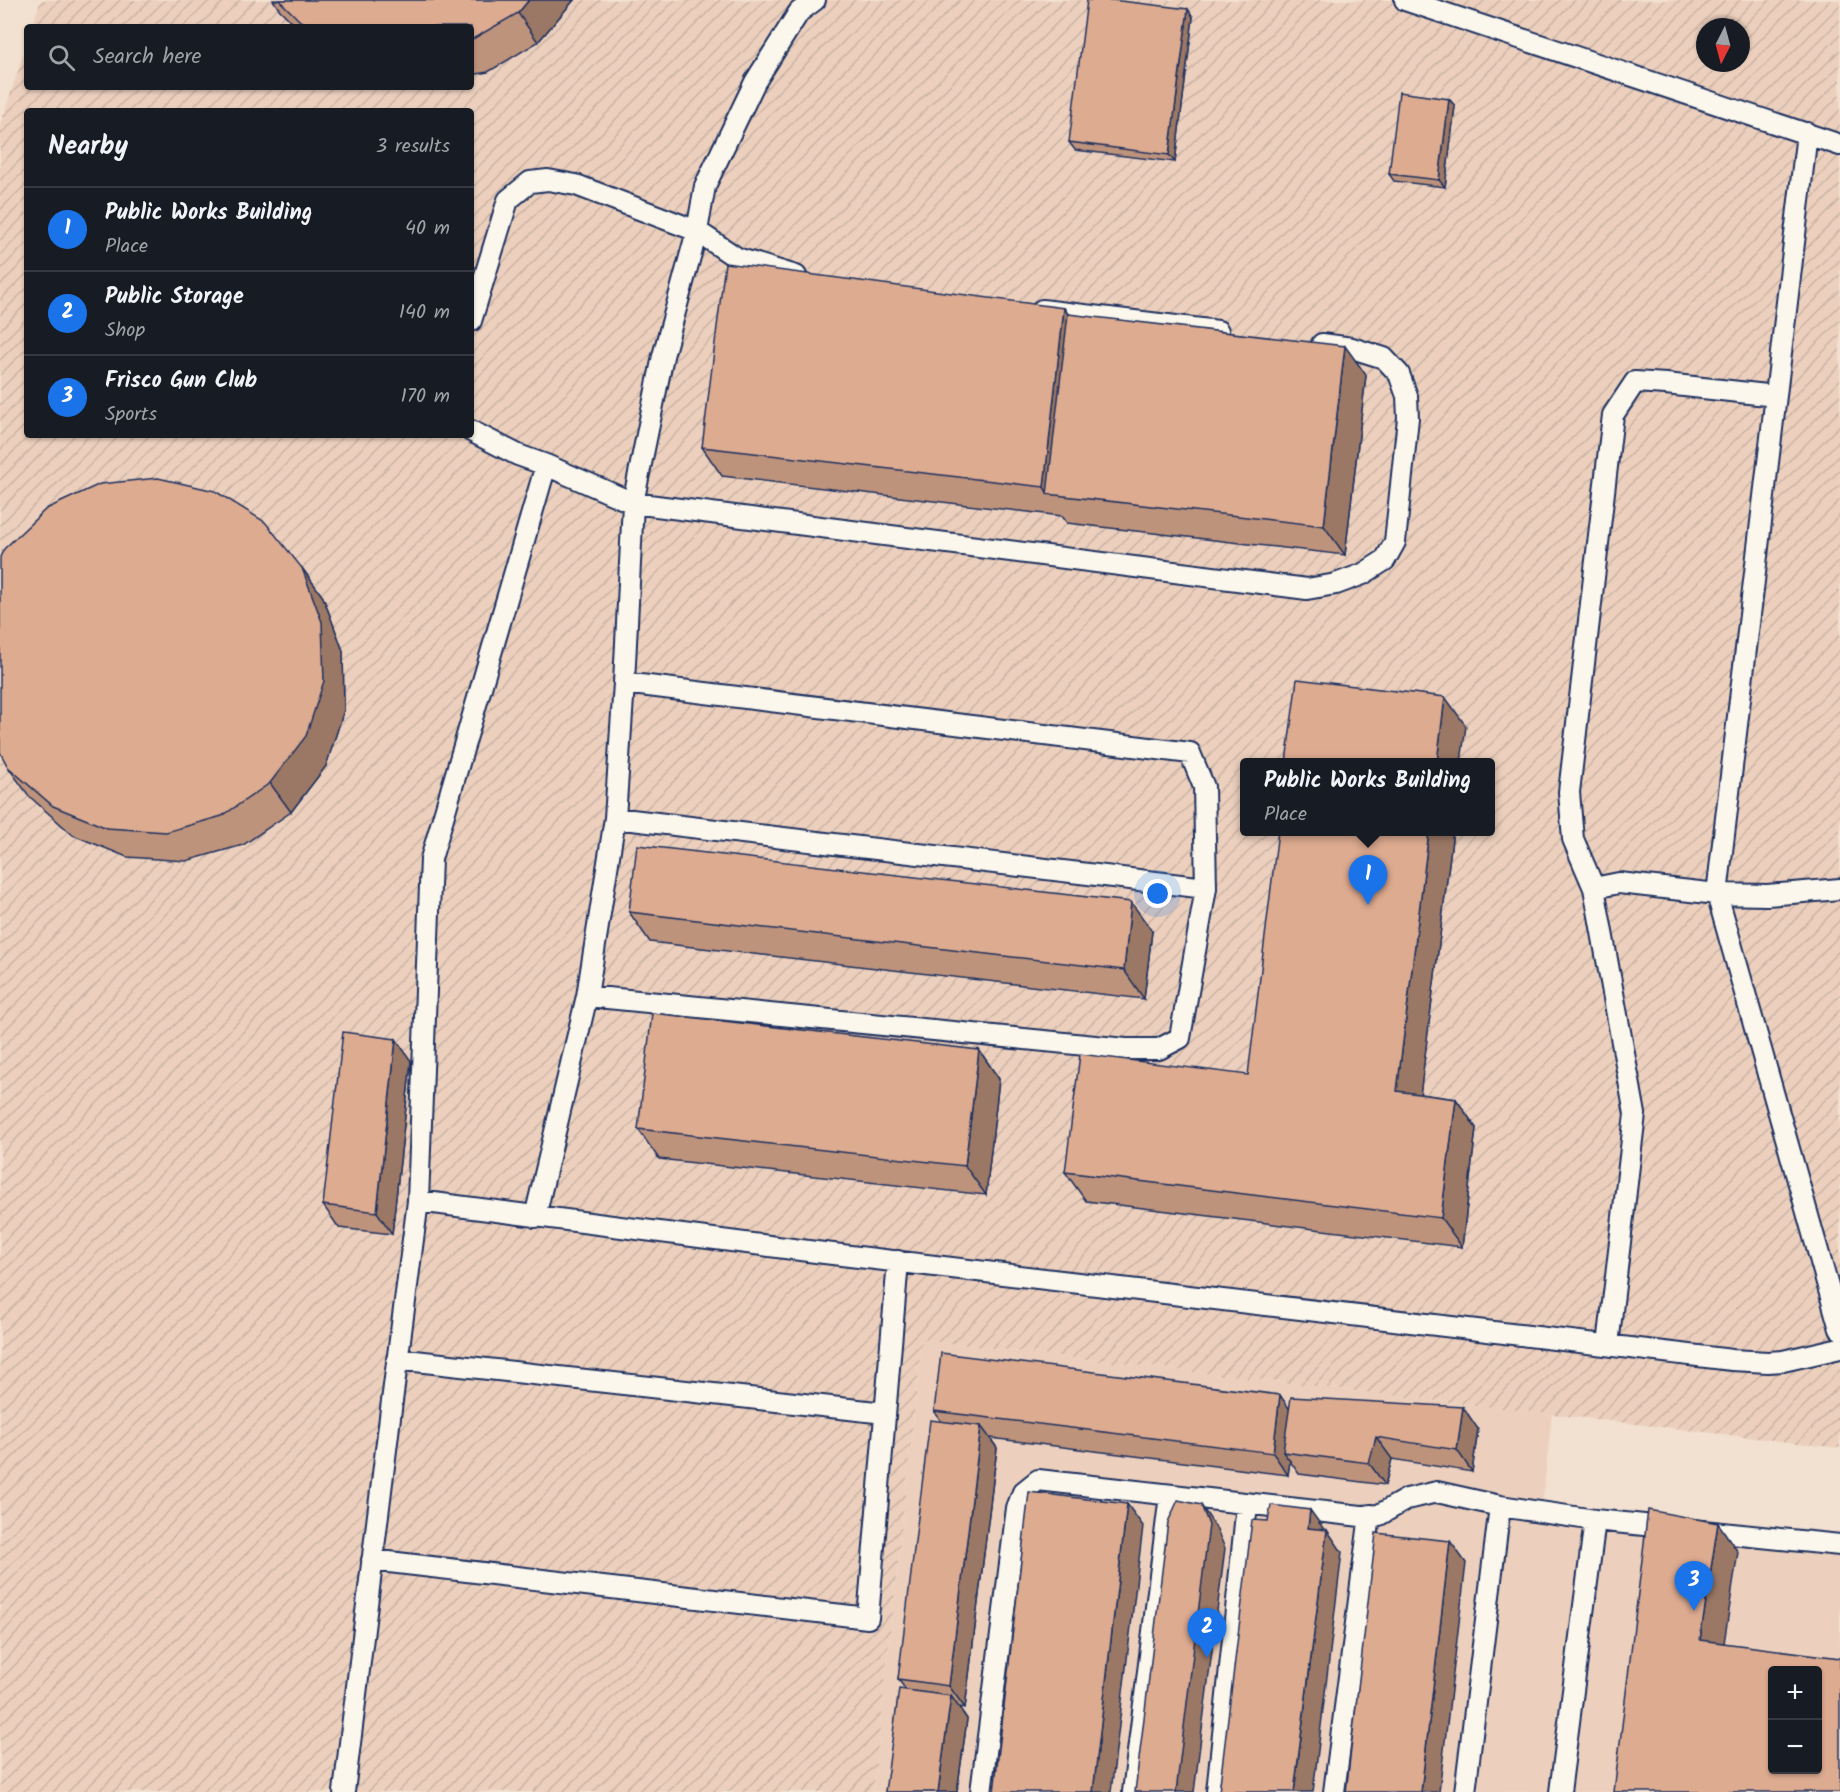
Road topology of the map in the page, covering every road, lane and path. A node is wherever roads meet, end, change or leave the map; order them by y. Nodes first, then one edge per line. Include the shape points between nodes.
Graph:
1 (815, 0) edge
2 (1405, 0) edge
3 (1807, 133) junction
4 (1840, 145) edge
5 (698, 231) junction
6 (809, 279) edge
7 (1024, 308) edge
8 (474, 311) edge
9 (1235, 333) edge
10 (1305, 342) edge
11 (1776, 396) junction
12 (474, 433) edge
13 (546, 465) junction
14 (633, 502) junction
15 (624, 683) junction
16 (615, 818) junction
17 (1206, 888) junction
18 (1594, 888) junction
19 (1840, 890) edge
20 (1717, 894) junction
21 (587, 996) junction
22 (418, 1201) junction
23 (535, 1216) junction
24 (898, 1261) junction
25 (1840, 1329) edge
26 (1608, 1345) junction
27 (1840, 1348) edge
28 (397, 1359) junction
29 (885, 1413) junction
30 (1170, 1495) junction
31 (1247, 1504) junction
32 (1500, 1506) junction
33 (1370, 1515) junction
34 (1595, 1520) junction
35 (1840, 1545) edge
36 (372, 1560) junction
37 (344, 1792) edge
38 (981, 1792) edge
39 (1133, 1792) edge
40 (1217, 1792) edge
41 (1334, 1792) edge
42 (1465, 1792) edge
43 (1560, 1792) edge

1 - 5 lane via 799,12 755,82 705,186
2 - 3 lane
3 - 4 lane
3 - 11 lane
5 - 6 lane via 737,258
5 - 8 lane via 576,185 548,180 530,182 508,200
5 - 14 lane via 663,356
7 - 9 lane
10 - 14 lane via 1352,348 1384,358 1399,374 1407,396 1395,542 1385,560 1336,584 1307,589
11 - 18 lane via 1635,382 1613,415 1569,792 1572,840
11 - 20 lane
12 - 13 lane
13 - 14 lane
13 - 22 lane via 431,859
14 - 15 lane
15 - 16 lane
15 - 17 lane via 1190,753 1204,787
16 - 17 lane
16 - 21 lane
17 - 21 lane via 1180,1038 1159,1049 1126,1050
18 - 20 lane via 1619,884
18 - 26 lane via 1635,1114
19 - 20 lane via 1767,896
20 - 25 lane
21 - 23 lane
22 - 23 lane
22 - 28 lane
23 - 24 lane
24 - 26 lane
24 - 29 lane
26 - 27 lane via 1768,1362
28 - 29 lane
28 - 36 lane
29 - 36 lane via 868,1618
30 - 31 lane
30 - 38 lane via 1038,1480 1023,1492 1017,1508
30 - 39 lane
31 - 33 lane
31 - 40 lane
32 - 33 lane via 1437,1492 1407,1499 1379,1515
32 - 34 lane
32 - 42 lane
33 - 41 lane
34 - 35 lane
34 - 43 lane
36 - 37 lane

